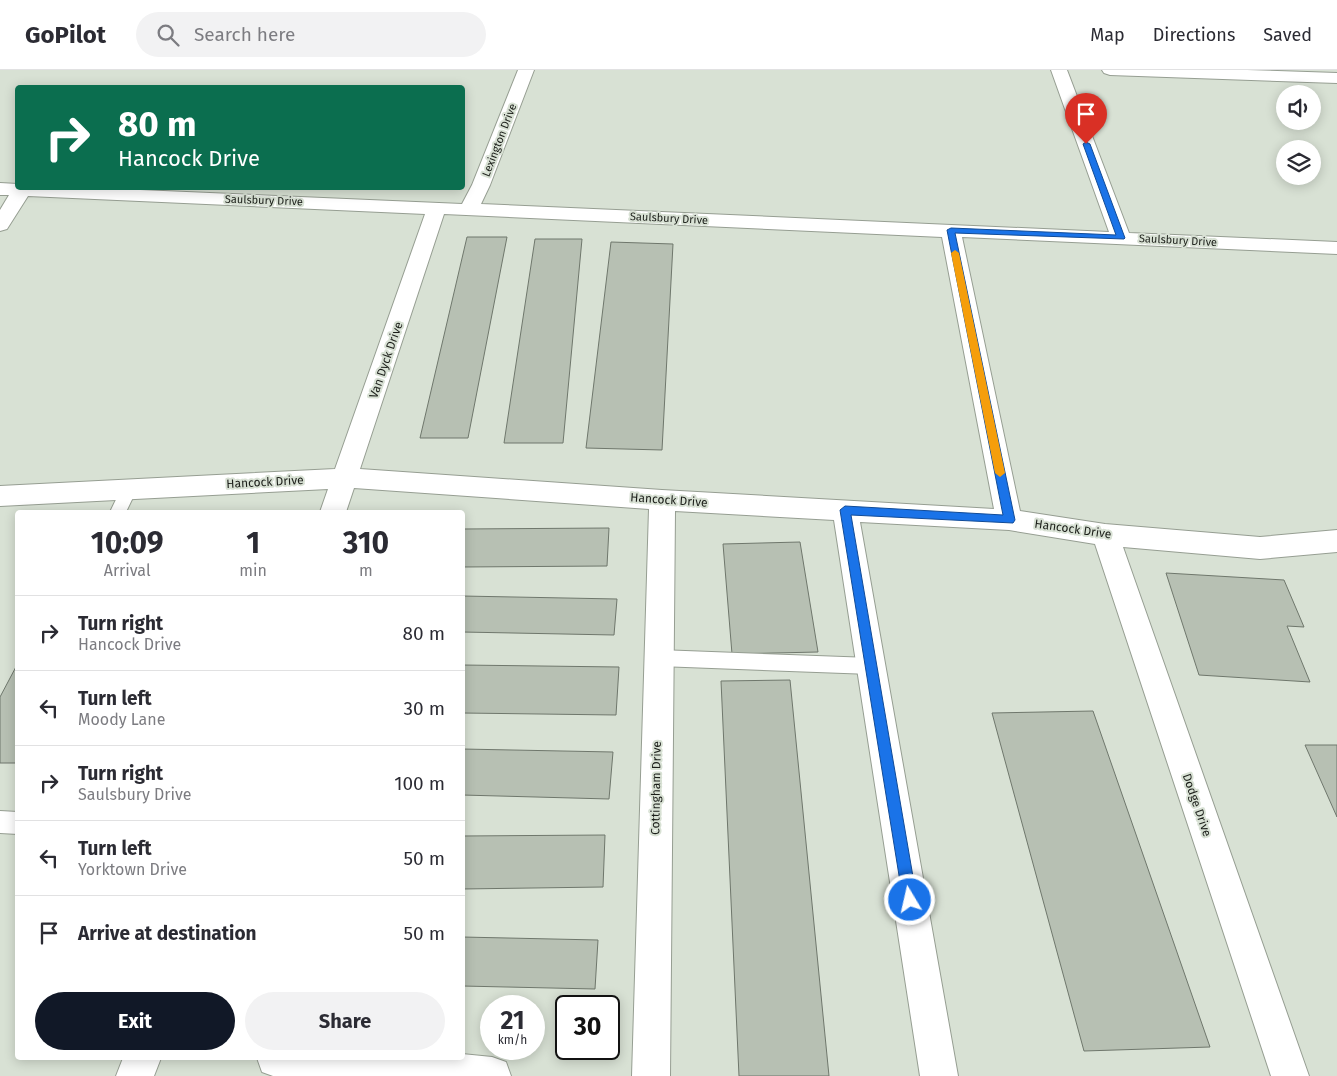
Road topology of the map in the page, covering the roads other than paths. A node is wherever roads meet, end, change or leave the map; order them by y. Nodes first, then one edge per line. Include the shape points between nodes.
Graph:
1 (526, 70) edge
2 (1059, 70) edge
3 (1110, 70) edge
4 (1337, 78) edge
5 (0, 189) edge
6 (15, 190) edge
7 (22, 190) joint
8 (437, 208) junction
9 (469, 209) junction
10 (0, 225) edge
11 (951, 230) junction
12 (1121, 238) junction
13 (1334, 253) edge
14 (345, 478) junction
15 (129, 489) junction
16 (0, 496) edge
17 (662, 500) junction
18 (119, 510) edge
19 (334, 510) edge
20 (845, 510) junction
21 (1009, 520) junction
22 (1105, 535) junction
23 (1337, 541) edge
24 (659, 658) junction
25 (871, 666) junction
26 (0, 822) edge
27 (15, 824) edge
28 (141, 1060) edge
29 (300, 1060) edge
30 (135, 1076) edge
31 (492, 1076) edge
32 (650, 1076) edge
33 (939, 1076) edge
34 (1290, 1076) edge

1 - 9 street, Lexington Drive via 482,185
2 - 12 street
3 - 4 street
5 - 6 street, Saulsbury Drive
7 - 8 street, Saulsbury Drive
7 - 10 street
8 - 9 street, Saulsbury Drive
8 - 14 street, Van Dyck Drive
9 - 11 street, Saulsbury Drive
11 - 12 street, Saulsbury Drive
11 - 21 street
12 - 13 street, Saulsbury Drive
14 - 15 street, Hancock Drive
14 - 17 street, Hancock Drive
14 - 19 street, Van Dyck Drive
15 - 16 street, Hancock Drive
15 - 18 lane
17 - 20 street, Hancock Drive
17 - 24 street, Cottingham Drive
20 - 21 street, Hancock Drive
20 - 25 street
21 - 22 street, Hancock Drive
22 - 23 street, Hancock Drive via 1260,548
22 - 34 street, Dodge Drive
24 - 25 lane
24 - 32 street, Cottingham Drive
25 - 33 street
26 - 27 lane
28 - 30 street
29 - 31 street

